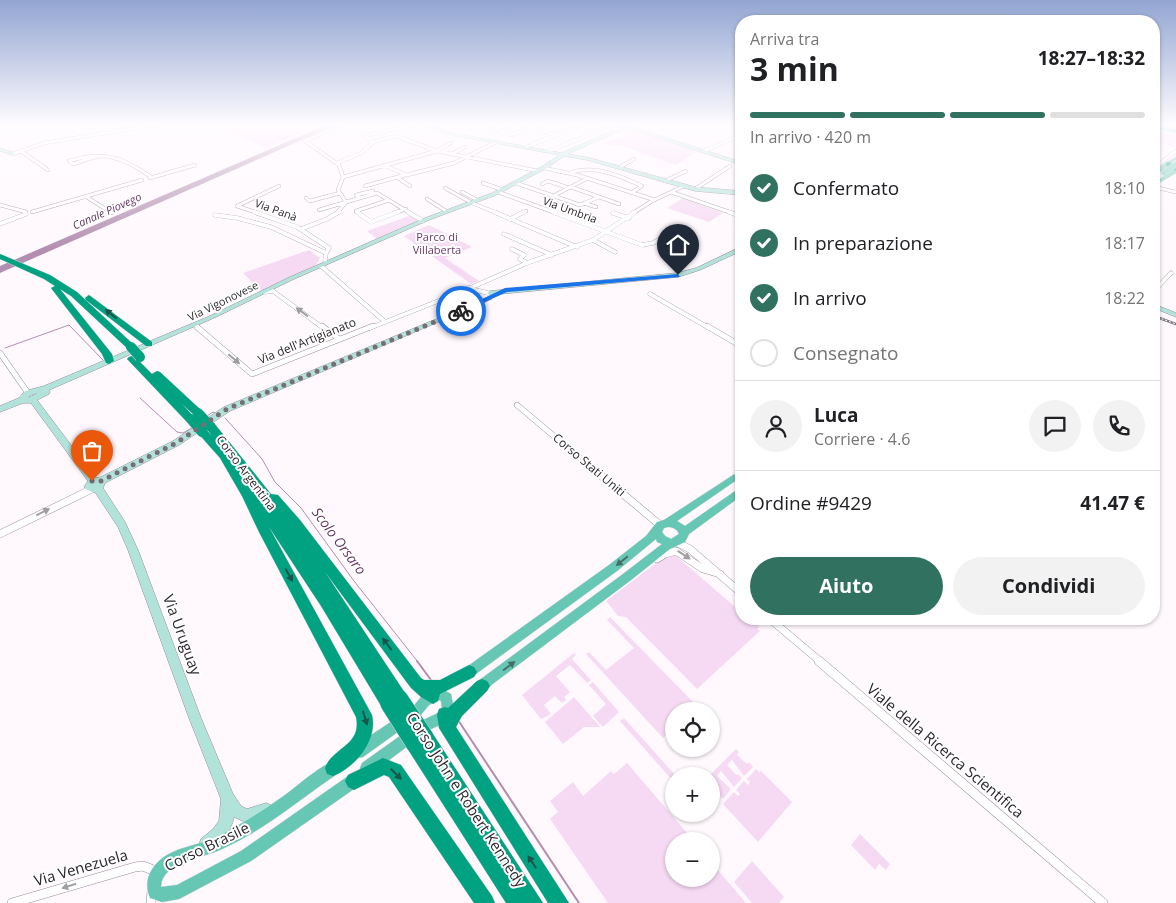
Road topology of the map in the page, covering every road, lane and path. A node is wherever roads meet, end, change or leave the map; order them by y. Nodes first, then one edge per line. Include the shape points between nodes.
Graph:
1 (43, 166) edge
2 (134, 166) edge
3 (191, 166) edge
4 (338, 166) edge
5 (380, 166) edge
6 (386, 166) edge
7 (440, 166) edge
8 (517, 166) edge
9 (547, 166) edge
10 (616, 166) edge
11 (730, 166) dead end
12 (620, 167) joint
13 (544, 168) junction
14 (1160, 169) edge
15 (48, 170) dead end
16 (538, 171) junction
17 (686, 171) dead end
18 (1172, 172) edge
19 (570, 173) junction
20 (405, 175) junction
21 (151, 177) junction
22 (343, 177) junction
23 (398, 178) junction
24 (588, 178) junction
25 (1160, 180) edge
26 (665, 181) junction
27 (483, 183) dead end
28 (516, 183) junction
29 (542, 184) dead end
30 (279, 186) dead end
31 (365, 186) dead end
32 (410, 186) dead end
33 (684, 186) junction
34 (1160, 186) edge
35 (570, 187) junction
36 (446, 188) dead end
37 (695, 188) junction
38 (501, 191) junction
39 (1173, 191) edge
40 (462, 192) dead end
41 (671, 192) junction
42 (735, 192) edge
43 (340, 193) junction
44 (631, 193) junction
45 (85, 196) junction
46 (553, 196) junction
47 (599, 197) junction
48 (306, 198) dead end
49 (427, 199) dead end
50 (389, 200) junction
51 (655, 200) junction
52 (474, 201) junction
53 (346, 202) junction
54 (584, 203) junction
55 (619, 204) dead end
56 (0, 205) edge
57 (596, 207) dead end
58 (406, 209) junction
59 (318, 210) dead end
60 (446, 211) junction
61 (526, 211) dead end
62 (112, 212) dead end
63 (25, 213) junction
64 (615, 213) dead end
65 (735, 214) edge
66 (215, 216) dead end
67 (629, 218) junction
68 (510, 219) junction
69 (423, 221) junction
70 (0, 223) edge
71 (301, 229) junction
72 (607, 232) junction
73 (504, 234) dead end
74 (667, 235) dead end
75 (593, 240) junction
76 (577, 247) junction
77 (512, 250) dead end
78 (615, 252) dead end
79 (735, 252) edge
80 (552, 255) junction
81 (2, 257) edge
82 (327, 260) junction
83 (527, 264) junction
84 (1171, 273) dead end
85 (55, 285) junction
86 (1160, 285) edge
87 (472, 290) junction
88 (268, 291) junction
89 (650, 294) dead end
90 (488, 295) junction
91 (1160, 308) edge
92 (1160, 314) edge
93 (1176, 315) edge
94 (1176, 320) edge
95 (384, 321) junction
96 (198, 325) junction
97 (339, 339) junction
98 (735, 343) edge
99 (149, 346) junction
100 (0, 353) edge
101 (112, 362) junction
102 (32, 396) junction
103 (517, 405) dead end
104 (0, 409) edge
105 (206, 429) junction
106 (221, 450) junction
107 (238, 458) junction
108 (735, 477) edge
109 (96, 485) junction
110 (735, 496) edge
111 (662, 525) junction
112 (0, 534) edge
113 (678, 539) junction
114 (720, 574) junction
115 (627, 578) junction
116 (735, 588) edge
117 (546, 617) junction
118 (777, 625) edge
119 (558, 629) junction
120 (469, 672) joint
121 (482, 686) joint
122 (430, 695) junction
123 (394, 701) junction
124 (447, 718) junction
125 (422, 736) junction
126 (333, 768) junction
127 (354, 781) junction
128 (228, 799) junction
129 (284, 802) junction
130 (200, 849) junction
131 (153, 870) junction
132 (153, 887) junction
133 (179, 892) junction
134 (12, 903) edge
135 (151, 903) edge
136 (170, 903) edge
137 (485, 903) edge
138 (516, 903) edge
139 (533, 903) edge
140 (559, 903) edge
141 (1103, 903) edge

1 - 15 street
2 - 21 street
3 - 21 street
4 - 22 street
5 - 22 street
6 - 20 street
7 - 20 street
8 - 16 street
9 - 13 street, Via Vigonovese
10 - 12 street
11 - 37 street
12 - 26 street
13 - 16 street, Via Vigonovese
13 - 19 street
14 - 18 main road
16 - 28 street, Via Vigonovese
17 - 26 street
18 - 25 main road
19 - 24 street
19 - 44 street via 576,169 604,172 642,186
20 - 23 street
21 - 45 street
22 - 43 street via 338,188
23 - 31 street
23 - 32 street
24 - 35 street
24 - 44 street
26 - 33 street
27 - 38 street
28 - 38 street, Via Vigonovese
28 - 46 street
29 - 35 street via 548,181
30 - 71 street, Via Panà via 237,206
33 - 37 street
33 - 41 street
34 - 39 street
35 - 46 street
35 - 47 street
36 - 52 street
37 - 42 street
38 - 52 street, Via Vigonovese
38 - 72 street, Via Umbria
40 - 52 street
41 - 51 street
41 - 65 street
43 - 48 street, Via Panà via 310,201
43 - 53 street
44 - 51 street
45 - 62 street
45 - 63 street
46 - 54 street via 580,205
47 - 54 street
47 - 55 street
49 - 60 street
50 - 53 street via 377,193
50 - 58 street
50 - 58 street via 356,211 371,222
51 - 67 street
52 - 60 street, Via Vigonovese
52 - 68 street
53 - 59 street
53 - 71 street, Via Panà via 340,212
54 - 57 street
56 - 63 street
58 - 69 street
60 - 69 street, Via Vigonovese
61 - 68 street
63 - 70 street
64 - 67 street
66 - 82 street, Via Panà via 229,216 288,234
67 - 72 street
68 - 76 street
69 - 82 street, Via Vigonovese via 340,258
71 - 82 street via 329,248
72 - 74 street, Via Umbria via 645,245
72 - 75 street
73 - 80 street
75 - 76 street
75 - 78 street
76 - 80 street
77 - 83 street via 524,255 520,259
79 - 90 street via 678,275 505,290
80 - 83 street
81 - 85 highway, Corso Argentina
82 - 88 street, Via Vigonovese
82 - 95 street via 324,267
83 - 87 street
84 - 86 street
99 -> 85 highway via 95,302
85 - 101 highway
85 - 105 highway, Corso Argentina, bridge via 127,349
87 - 90 street
87 - 95 street, Via dell'Artigianato
88 - 96 street, Via Vigonovese
97 -> 88 street
89 - 98 street
90 - 109 street via 473,306 227,409 176,443
91 - 93 street
92 - 94 street
95 - 97 street, Via dell'Artigianato
96 -> 97 street, Via dell'Artigianato via 252,374
96 - 99 street, Via Vigonovese
99 - 101 street, Via Vigonovese
100 - 102 street
101 - 102 street, Via Vigonovese
102 - 104 street, Via Vigonovese
102 - 109 street, Via Uruguay
103 - 111 street, Corso Stati Uniti
105 - 106 highway, Corso Argentina
105 - 107 highway, Corso Argentina
106 - 123 highway, Corso Argentina via 239,471
106 -> 126 highway via 364,715 367,727 363,739
122 -> 107 highway via 296,523 256,474
107 - 123 highway, Corso Argentina via 283,522
108 - 111 main road
112 -> 109 street
109 - 128 street, Via Uruguay via 129,541
110 - 113 main road
111 - 113 main road via 680,526
111 - 113 main road via 658,534 661,539
111 -> 117 main road via 614,568
113 - 114 street
113 - 115 main road
115 -> 114 street via 674,550 702,570
114 - 116 street
115 - 119 main road
117 - 119 street
117 - 120 main road
118 - 141 street, Viale della Ricerca Scientifica
121 -> 119 main road
120 - 122 highway
121 - 124 highway
122 - 124 main road via 447,698
122 - 126 main road, Corso Brasile via 416,712
123 - 125 highway, Corso John e Robert Kennedy, bridge
124 - 125 main road
140 -> 124 highway
125 - 127 main road, Corso Brasile
125 - 138 highway, Corso John e Robert Kennedy
125 - 139 highway, Corso John e Robert Kennedy
126 - 129 main road, Corso Brasile
127 - 133 main road, Corso Brasile via 246,856
127 -> 137 highway via 383,766 395,771
128 - 129 street, Via Uruguay via 236,811 247,816
128 - 130 street, Via Uruguay via 228,823
129 - 130 main road, Corso Brasile via 245,829
130 - 131 main road, Corso Brasile
131 - 132 main road, Corso Brasile
131 -> 134 street, Via Venezuela via 135,867
132 - 133 main road, Corso Brasile via 155,893 162,895
132 - 135 street
133 - 136 street

